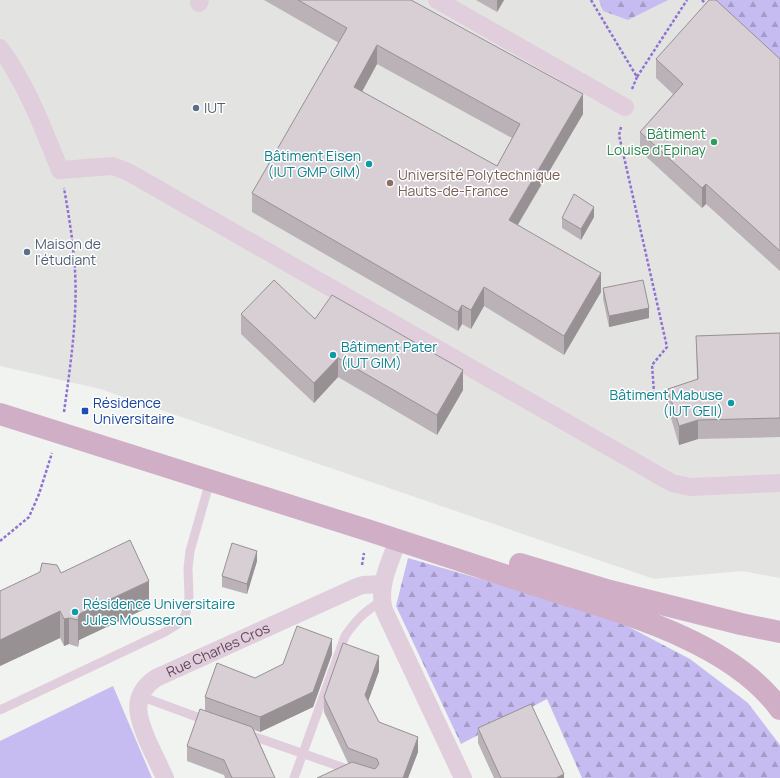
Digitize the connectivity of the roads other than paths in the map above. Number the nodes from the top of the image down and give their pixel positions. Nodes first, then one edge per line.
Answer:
1 (437, 0) edge
2 (0, 48) edge
3 (625, 107) road end
4 (0, 399) edge
5 (0, 414) edge
6 (60, 426) junction
7 (210, 481) junction
8 (780, 483) edge
9 (398, 540) junction
10 (383, 593) junction
11 (780, 632) edge
12 (140, 696) junction
13 (780, 709) edge
14 (0, 710) edge
15 (214, 723) edge
16 (236, 731) edge
17 (302, 754) junction
18 (165, 778) edge
19 (294, 778) edge
20 (373, 778) edge
21 (462, 778) edge

1 - 3 street
2 - 8 street
4 - 6 main road
5 - 6 main road
6 - 7 main road
6 - 11 main road
7 - 9 main road
7 - 14 lane
9 - 10 street
9 - 13 main road
10 - 12 street, Rue Charles Cros
10 - 17 lane
10 - 21 street
12 - 15 lane
12 - 18 street
16 - 17 lane
17 - 19 lane
17 - 20 lane

